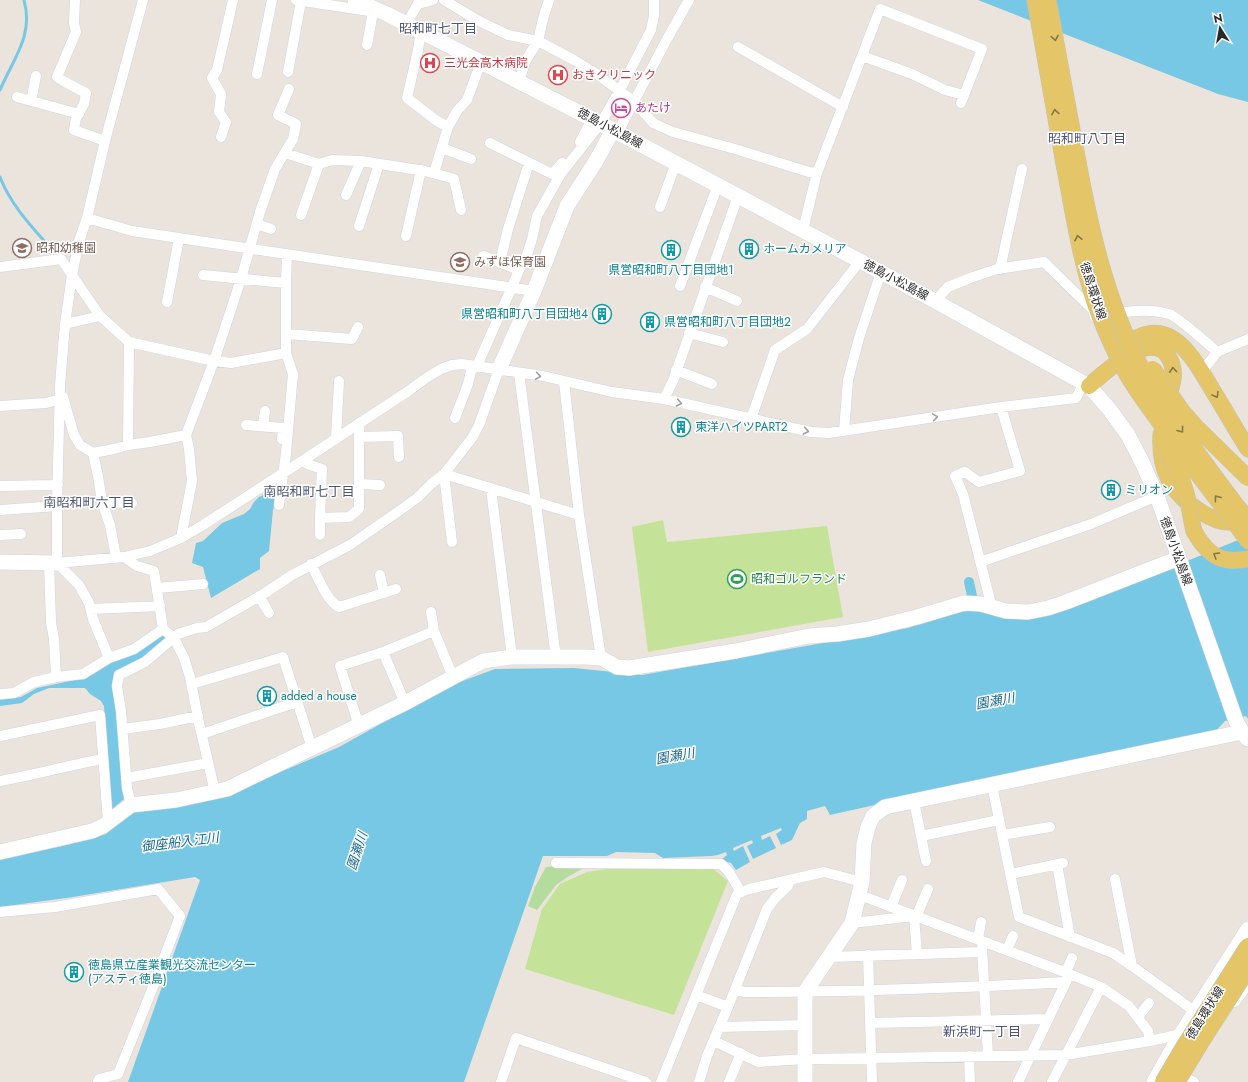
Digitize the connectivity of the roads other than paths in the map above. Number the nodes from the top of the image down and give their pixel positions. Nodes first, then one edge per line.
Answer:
1 (75, 0) edge
2 (143, 0) edge
3 (232, 0) edge
4 (272, 0) edge
5 (299, 0) edge
6 (355, 0) edge
7 (433, 0) edge
8 (444, 0) edge
9 (549, 0) edge
10 (654, 0) edge
11 (689, 0) edge
12 (1035, 0) edge
13 (1048, 0) edge
14 (419, 2) edge
15 (380, 13) junction
16 (406, 24) junction
17 (651, 30) junction
18 (421, 31) junction
19 (667, 39) junction
20 (538, 41) junction
21 (367, 45) dead end
22 (738, 47) dead end
23 (862, 56) junction
24 (482, 62) junction
25 (288, 72) dead end
26 (257, 74) dead end
27 (36, 76) dead end
28 (519, 81) junction
29 (289, 89) dead end
30 (620, 90) junction
31 (17, 98) dead end
32 (31, 101) junction
33 (635, 102) junction
34 (843, 108) junction
35 (79, 114) junction
36 (606, 126) junction
37 (448, 128) junction
38 (221, 137) dead end
39 (105, 141) junction
40 (490, 143) dead end
41 (442, 148) junction
42 (285, 153) junction
43 (471, 159) dead end
44 (361, 161) junction
45 (529, 163) junction
46 (676, 163) junction
47 (319, 164) junction
48 (379, 164) junction
49 (1022, 169) dead end
50 (421, 170) junction
51 (434, 173) junction
52 (817, 173) junction
53 (718, 185) junction
54 (346, 195) dead end
55 (738, 196) junction
56 (660, 207) dead end
57 (461, 210) dead end
58 (301, 215) dead end
59 (87, 218) junction
60 (257, 224) junction
61 (359, 226) dead end
62 (271, 229) dead end
63 (803, 230) junction
64 (406, 236) dead end
65 (179, 238) junction
66 (250, 248) junction
67 (287, 254) junction
68 (483, 256) dead end
69 (860, 261) junction
70 (500, 262) junction
71 (1100, 265) junction
72 (0, 266) edge
73 (1000, 269) junction
74 (519, 270) junction
75 (881, 272) junction
76 (72, 275) junction
77 (203, 275) dead end
78 (241, 279) junction
79 (286, 283) junction
80 (680, 286) dead end
81 (512, 287) junction
82 (705, 287) junction
83 (534, 291) junction
84 (737, 301) dead end
85 (935, 301) junction
86 (167, 302) dead end
87 (100, 316) junction
88 (65, 324) junction
89 (358, 327) dead end
90 (689, 333) junction
91 (287, 334) junction
92 (1248, 339) edge
93 (129, 342) junction
94 (724, 342) dead end
95 (1217, 352) junction
96 (286, 353) junction
97 (214, 361) junction
98 (477, 366) junction
99 (499, 369) junction
100 (676, 370) junction
101 (1125, 371) junction
102 (1202, 372) junction
103 (519, 373) junction
104 (339, 381) dead end
105 (564, 382) junction
106 (712, 384) dead end
107 (1086, 384) junction
108 (61, 395) junction
109 (664, 399) junction
110 (0, 406) edge
111 (1001, 407) junction
112 (265, 410) dead end
113 (455, 418) dead end
114 (751, 419) junction
115 (359, 423) junction
116 (246, 425) dead end
117 (263, 426) junction
118 (844, 431) junction
119 (186, 435) junction
120 (359, 437) junction
121 (336, 438) junction
122 (128, 444) junction
123 (1248, 449) edge
124 (93, 453) junction
125 (399, 457) dead end
126 (302, 461) junction
127 (282, 474) junction
128 (444, 474) junction
129 (1248, 478) edge
130 (359, 484) junction
131 (58, 485) junction
132 (380, 485) dead end
133 (0, 486) edge
134 (491, 489) junction
135 (1157, 496) junction
136 (536, 501) junction
137 (102, 502) junction
138 (132, 503) dead end
139 (279, 505) dead end
140 (57, 506) junction
141 (0, 510) edge
142 (1248, 514) edge
143 (579, 515) junction
144 (320, 518) junction
145 (1248, 520) edge
146 (21, 534) dead end
147 (0, 535) edge
148 (320, 535) dead end
149 (181, 538) junction
150 (1248, 541) edge
151 (452, 542) dead end
152 (120, 557) junction
153 (1248, 559) edge
154 (1180, 560) junction
155 (0, 562) edge
156 (980, 562) junction
157 (53, 563) junction
158 (311, 564) junction
159 (380, 575) dead end
160 (203, 584) dead end
161 (157, 588) junction
162 (396, 589) dead end
163 (384, 593) junction
164 (259, 596) junction
165 (160, 606) junction
166 (987, 606) junction
167 (90, 610) junction
168 (431, 612) dead end
169 (269, 613) dead end
170 (163, 630) junction
171 (434, 631) junction
172 (174, 638) junction
173 (383, 652) junction
174 (512, 657) junction
175 (109, 658) junction
176 (556, 658) junction
177 (601, 658) junction
178 (56, 677) junction
179 (452, 677) junction
180 (192, 684) junction
181 (0, 694) edge
182 (297, 702) junction
183 (405, 703) junction
184 (198, 716) junction
185 (359, 726) junction
186 (123, 729) junction
187 (1242, 730) edge
188 (202, 734) junction
189 (0, 736) edge
190 (312, 748) junction
191 (103, 759) junction
192 (208, 763) junction
193 (126, 778) junction
194 (0, 781) edge
195 (992, 785) junction
196 (215, 792) junction
197 (914, 801) junction
198 (130, 806) junction
199 (999, 820) junction
200 (110, 821) junction
201 (1050, 827) dead end
202 (1002, 835) junction
203 (921, 836) junction
204 (0, 852) edge
205 (926, 861) dead end
206 (556, 863) dead end
207 (1011, 874) junction
208 (1115, 879) dead end
209 (790, 880) junction
210 (902, 880) dead end
211 (861, 889) junction
212 (928, 889) dead end
213 (742, 892) junction
214 (891, 908) junction
215 (0, 912) edge
216 (915, 917) junction
217 (981, 922) dead end
218 (852, 923) junction
219 (1248, 929) edge
220 (1013, 936) dead end
221 (1070, 937) junction
222 (980, 940) junction
223 (1248, 946) edge
224 (1007, 950) junction
225 (982, 952) junction
226 (917, 954) junction
227 (868, 955) junction
228 (829, 957) junction
229 (1072, 958) dead end
230 (1132, 966) junction
231 (1248, 968) edge
232 (1066, 976) junction
233 (1248, 984) edge
234 (983, 986) junction
235 (1101, 987) junction
236 (735, 989) junction
237 (869, 990) junction
238 (805, 992) junction
239 (696, 995) junction
240 (1149, 1003) dead end
241 (728, 1007) junction
242 (1195, 1012) junction
243 (1138, 1017) junction
244 (1048, 1019) junction
245 (985, 1020) junction
246 (870, 1023) junction
247 (805, 1024) junction
248 (719, 1027) junction
249 (1218, 1027) junction
250 (1181, 1034) junction
251 (714, 1041) junction
252 (1150, 1041) junction
253 (741, 1053) junction
254 (1031, 1055) junction
255 (1065, 1055) junction
256 (969, 1056) junction
257 (988, 1056) junction
258 (805, 1058) junction
259 (871, 1058) junction
260 (1163, 1066) junction
261 (1186, 1081) edge
262 (98, 1082) edge
263 (501, 1082) edge
264 (646, 1082) edge
265 (661, 1082) edge
266 (699, 1082) edge
267 (729, 1082) edge
268 (805, 1082) edge
269 (872, 1082) edge
270 (970, 1082) edge
271 (1018, 1082) edge
272 (1052, 1082) edge
273 (1154, 1082) edge
274 (1163, 1082) edge

1 - 35 street
2 - 39 street
3 - 38 street
4 - 26 street
5 - 15 street
5 - 25 street
6 - 15 street, 徳島小松島線
7 - 14 street
8 - 20 street
9 - 20 street
10 - 17 street
11 - 19 street
101 -> 12 main road, 徳島環状線, bridge
13 -> 71 main road, 徳島環状線, bridge
14 - 16 street
15 - 16 street, 徳島小松島線
15 - 21 street
16 - 18 street, 徳島小松島線
17 - 19 street
17 - 30 street
18 - 24 street, 徳島小松島線
18 - 37 street
19 - 33 street
20 - 28 street
20 - 30 street
22 - 34 street
23 - 23 street
23 - 34 street
24 - 28 street, 徳島小松島線
24 - 37 street
27 - 32 street
28 - 36 street, 徳島小松島線
29 - 42 street
30 - 33 street
30 - 36 street
31 - 32 street
32 - 35 street
33 - 36 street
33 - 52 street
34 - 52 street
35 - 39 street
36 - 45 street
36 - 46 street, 徳島小松島線
36 - 74 street
36 - 83 street
37 - 41 street
39 - 59 street
40 - 45 street
41 - 43 street
41 - 51 street
42 - 47 street
42 - 60 street
44 - 47 street
44 - 48 street
44 - 54 street
45 - 70 street
46 - 53 street, 徳島小松島線
46 - 56 street
47 - 58 street
48 - 50 street
48 - 61 street
49 - 73 street
50 - 51 street
50 - 64 street
51 - 57 street
52 - 63 street
53 - 55 street, 徳島小松島線
53 - 80 street
55 - 63 street, 徳島小松島線
55 - 82 street
59 - 65 street
59 - 76 street
60 - 62 street
60 - 66 street
63 - 69 street, 徳島小松島線
65 - 66 street
65 - 86 street
66 - 67 street
66 - 78 street
67 - 79 street
67 - 81 street
68 - 70 street
69 - 75 street, 徳島小松島線
69 - 114 street
70 - 74 street
71 - 129 main road, bridge
71 -> 145 main road, 徳島環状線, bridge
72 - 76 street
73 - 85 street
73 - 95 street
74 - 81 street
75 - 85 street, 徳島小松島線
75 - 118 street
76 - 87 street
76 - 88 street
77 - 78 street
78 - 79 street
78 - 97 street
79 - 91 street
81 - 83 street
81 - 98 street
82 - 84 street
82 - 90 street
83 - 99 street
85 - 107 street, 徳島小松島線
87 - 88 street
87 - 93 street
88 - 108 street
89 - 91 street
90 - 94 street
90 - 100 street
91 - 96 street
92 - 95 street
93 - 97 street
93 - 122 street
95 - 102 street
96 - 97 street
96 - 127 street
97 - 119 street
98 - 99 street
98 - 113 street
98 - 115 street
99 - 103 street
99 - 128 street
100 - 106 street
100 - 109 street
150 -> 101 main road, 徳島環状線, bridge
153 -> 101 main road, bridge
102 - 107 main road
102 -> 123 main road
103 -> 105 street
103 - 136 street
104 - 121 street
105 - 109 street
105 - 143 street
107 - 111 street
107 - 135 street, 徳島小松島線
142 -> 107 main road, bridge
108 - 110 street
108 - 124 street
108 - 131 street
109 -> 114 street
118 -> 111 street
111 - 156 street
112 - 117 street
114 -> 118 street
115 - 120 street
115 - 121 street
116 - 117 street
117 - 127 street
119 - 122 street
119 - 149 street
120 - 125 street
120 - 130 street
121 - 126 street
122 - 124 street
124 - 137 street
126 - 127 street
126 - 144 street
127 - 139 street
127 - 149 street
128 - 134 street
128 - 151 street
128 - 158 street
130 - 132 street
130 - 144 street
131 - 133 street
131 - 140 street
134 - 136 street
134 - 174 street
135 - 154 street, 徳島小松島線
135 - 156 street
136 - 143 street
136 - 176 street
137 - 138 street
137 - 152 street
140 - 141 street
140 - 157 street
143 - 177 street
144 - 148 street
146 - 147 street
149 - 152 street
152 - 157 street
152 - 161 street
154 - 166 street
154 - 187 street, 徳島小松島線
155 - 157 street
156 - 166 street
157 - 167 street
157 - 178 street
158 - 163 street
158 - 164 street
159 - 163 street
160 - 161 street
161 - 165 street
162 - 163 street
164 - 169 street
164 - 172 street
165 - 167 street
165 - 170 street
166 - 177 street
167 - 175 street
168 - 171 street
170 - 172 street
170 - 175 street
171 - 173 street
171 - 179 street
172 - 180 street
172 - 186 street
173 - 183 street
173 - 185 street
174 - 176 street
174 - 179 street
175 - 178 street
176 - 177 street
178 - 181 street
179 - 183 street
180 - 182 street
180 - 184 street
182 - 188 street
182 - 190 street
183 - 185 street
184 - 186 street
184 - 188 street
185 - 190 street
186 - 193 street
187 - 195 street
188 - 192 street
189 - 191 street
190 - 196 street
191 - 194 street
191 - 200 street
192 - 193 street
192 - 196 street
193 - 198 street
195 - 197 street
195 - 199 street
196 - 198 street
197 - 203 street
197 - 211 street
198 - 200 street
199 - 202 street
199 - 203 street
200 - 204 street
201 - 202 street
202 - 207 street
203 - 205 street
206 - 213 street
207 - 221 street
207 - 221 street
208 - 230 street
209 - 211 street
209 - 213 street
209 - 236 street
210 - 214 street
211 - 214 street
211 - 218 street
212 - 216 street
213 - 239 street
214 - 216 street
215 - 262 street
216 - 218 street
216 - 222 street
216 - 226 street
217 - 222 street
218 - 228 street
219 - 242 street
220 - 224 street
221 - 230 street
222 - 224 street
222 - 225 street
223 - 274 main road, 徳島環状線, bridge
224 - 232 street
225 - 226 street
225 - 234 street
226 - 227 street
227 - 228 street
227 - 237 street
228 - 238 street
229 - 232 street
230 - 242 street
231 - 261 main road, 徳島環状線, bridge
232 - 234 street
232 - 235 street
232 - 244 street
233 - 249 street
234 - 237 street
234 - 245 street
235 - 243 street
235 - 255 street
236 - 238 street
236 - 241 street
237 - 238 street
237 - 246 street
238 - 247 street
239 - 241 street
239 - 265 street
240 - 243 street
241 - 248 street
242 - 249 street
242 - 250 street
243 - 252 street
244 - 245 street
244 - 254 street
245 - 246 street
245 - 257 street
246 - 259 street
247 - 248 street
247 - 258 street
248 - 251 street
249 - 261 street
250 - 252 street
250 - 260 street
251 - 253 street
251 - 266 street
252 - 255 street
253 - 258 street
253 - 267 street
254 - 255 street
254 - 257 street
254 - 271 street
255 - 272 street
256 - 257 street
256 - 259 street
256 - 270 street
258 - 259 street
258 - 268 street
259 - 269 street
260 - 261 street
260 - 273 street
263 - 264 street

